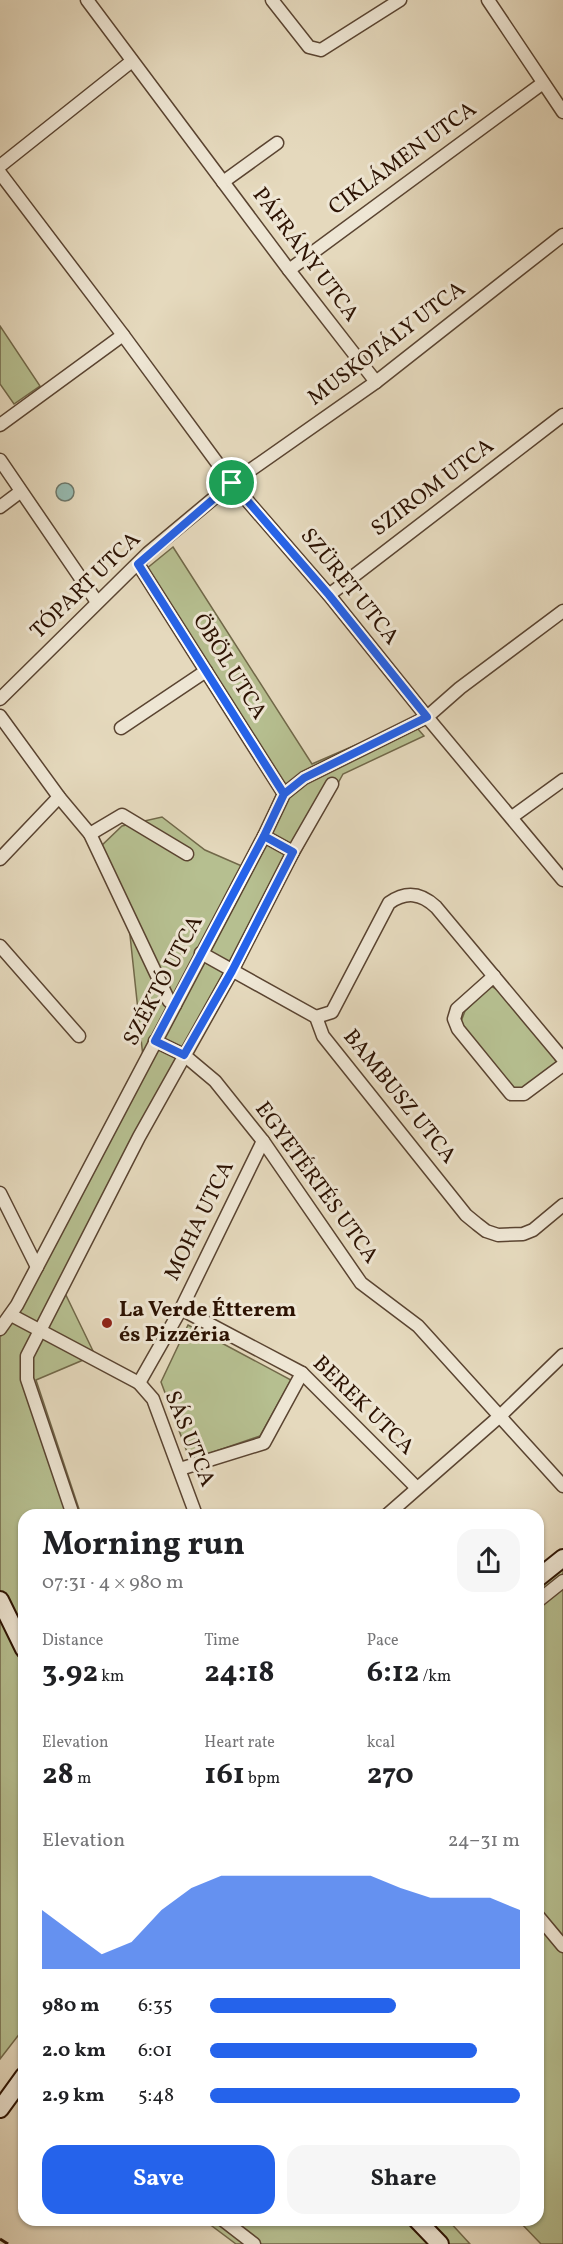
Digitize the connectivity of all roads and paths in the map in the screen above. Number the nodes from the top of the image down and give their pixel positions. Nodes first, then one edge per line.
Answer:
1 (87, 0) edge
2 (272, 0) edge
3 (400, 0) edge
4 (488, 0) edge
5 (132, 61) junction
6 (543, 83) junction
7 (563, 112) edge
8 (277, 143) dead end
9 (0, 166) edge
10 (0, 173) edge
11 (223, 182) junction
12 (563, 235) edge
13 (289, 270) junction
14 (123, 335) junction
15 (376, 382) junction
16 (563, 416) edge
17 (0, 425) edge
18 (0, 460) edge
19 (232, 483) junction
20 (20, 492) junction
21 (0, 507) edge
22 (138, 564) junction
23 (329, 595) junction
24 (97, 602) junction
25 (563, 610) edge
26 (206, 671) junction
27 (0, 699) edge
28 (0, 716) edge
29 (427, 717) junction
30 (121, 728) dead end
31 (563, 780) edge
32 (332, 784) dead end
33 (284, 794) junction
34 (59, 797) junction
35 (512, 817) junction
36 (90, 834) junction
37 (264, 836) junction
38 (293, 852) junction
39 (187, 854) dead end
40 (0, 859) edge
41 (563, 880) edge
42 (0, 946) edge
43 (201, 953) junction
44 (232, 971) junction
45 (494, 976) junction
46 (175, 1005) junction
47 (316, 1017) junction
48 (79, 1036) dead end
49 (155, 1041) junction
50 (184, 1055) junction
51 (563, 1059) edge
52 (563, 1065) edge
53 (263, 1141) junction
54 (0, 1193) edge
55 (563, 1205) edge
56 (37, 1268) junction
57 (181, 1309) junction
58 (11, 1315) junction
59 (0, 1329) edge
60 (40, 1330) junction
61 (563, 1355) edge
62 (302, 1373) junction
63 (139, 1383) junction
64 (500, 1416) junction
65 (180, 1469) junction
66 (563, 1486) edge
67 (417, 1488) junction
68 (71, 1509) edge
69 (194, 1509) edge
70 (394, 1509) edge
71 (563, 1558) edge
72 (544, 1573) edge
73 (563, 1581) edge
74 (544, 1596) edge
75 (0, 1600) edge
76 (18, 1637) edge
77 (544, 1923) edge
78 (563, 1946) edge
79 (18, 2084) edge
80 (0, 2109) edge
81 (231, 2226) edge
82 (423, 2226) edge
83 (254, 2244) edge
84 (440, 2244) edge

1 - 5 street, PÁFRÁNY UTCA
2 - 3 street
4 - 6 street
5 - 9 street
5 - 11 street, PÁFRÁNY UTCA
6 - 7 street
6 - 13 street, CIKLÁMEN UTCA
8 - 11 street, PÁFRÁNY UTCA
10 - 14 street, SZÜRET UTCA
11 - 13 street, PÁFRÁNY UTCA
12 - 15 street, MUSKOTÁLY UTCA
13 - 15 street, PÁFRÁNY UTCA
14 - 17 street
14 - 19 street, SZÜRET UTCA
15 - 19 street, MUSKOTÁLY UTCA
16 - 23 street, SZIROM UTCA
18 - 20 street
19 - 22 street, TÓPART UTCA
19 - 23 street, SZÜRET UTCA
20 - 21 street
20 - 24 street
22 - 24 street, TÓPART UTCA
22 - 26 street, ÖBÖL UTCA
23 - 29 street, SZÜRET UTCA
24 - 27 street, TÓPART UTCA
25 - 29 street, SZÉKTÓ UTCA
26 - 30 street
26 - 33 street, ÖBÖL UTCA
28 - 34 street
29 - 33 street, SZÉKTÓ UTCA
29 - 35 street, SZÜRET UTCA
31 - 35 street
32 - 38 street
33 - 37 street, SZÉKTÓ UTCA
34 - 36 street
34 - 40 street
35 - 41 street, SZÜRET UTCA
36 - 39 street
36 - 46 street
37 - 38 street
37 - 43 street, SZÉKTÓ UTCA
38 - 44 street
42 - 48 street
43 - 44 street, BAMBUSZ UTCA
43 - 46 street, SZÉKTÓ UTCA
44 - 47 street, BAMBUSZ UTCA
44 - 50 street
45 - 47 street
45 - 51 street
45 - 52 street
46 - 49 street, SZÉKTÓ UTCA
47 - 55 street, BAMBUSZ UTCA
49 - 50 street, EGYETÉRTÉS UTCA
49 - 56 street, SZÉKTÓ UTCA
50 - 53 street, EGYETÉRTÉS UTCA
50 - 60 street
53 - 57 street, MOHA UTCA
53 - 64 street, EGYETÉRTÉS UTCA
54 - 56 street
56 - 58 street, SZÉKTÓ UTCA
57 - 62 street, BEREK UTCA
57 - 63 street, MOHA UTCA
58 - 59 street, SZÉKTÓ UTCA
58 - 60 street, SÁS UTCA
60 - 63 street, SÁS UTCA
60 - 68 street
61 - 64 street
62 - 65 street
62 - 67 street, BEREK UTCA
63 - 65 street, SÁS UTCA
64 - 66 street, EGYETÉRTÉS UTCA
64 - 67 street
65 - 69 street, SÁS UTCA
67 - 70 street
71 - 72 main road
73 - 74 street
75 - 76 main road
77 - 78 street
79 - 80 main road
81 - 83 street
82 - 84 main road

